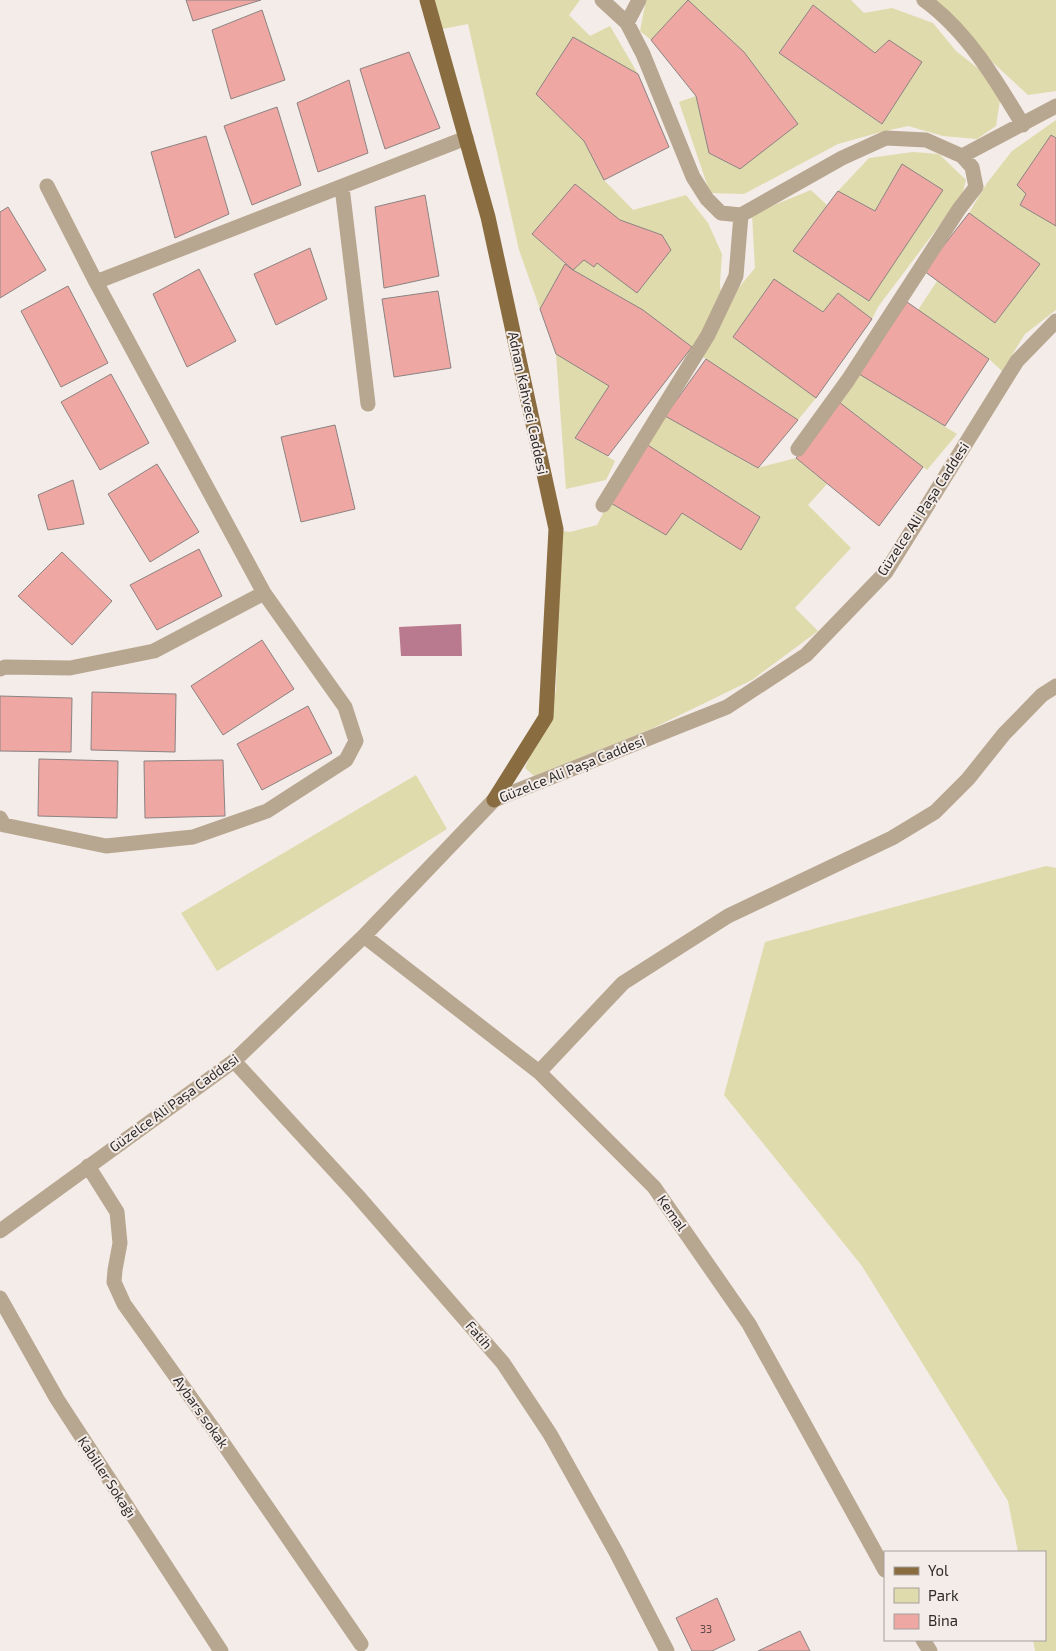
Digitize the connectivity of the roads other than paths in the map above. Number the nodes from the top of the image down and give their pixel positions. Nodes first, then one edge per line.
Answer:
1 (427, 0) edge
2 (602, 0) edge
3 (639, 0) edge
4 (924, 0) edge
5 (627, 23) junction
6 (1056, 106) edge
7 (1023, 125) junction
8 (466, 138) junction
9 (962, 156) junction
10 (47, 186) dead end
11 (342, 187) junction
12 (741, 216) junction
13 (96, 282) junction
14 (1056, 321) edge
15 (368, 404) dead end
16 (798, 448) dead end
17 (603, 505) dead end
18 (264, 593) junction
19 (0, 669) edge
20 (1056, 686) edge
21 (494, 800) junction
22 (0, 818) edge
23 (364, 936) junction
24 (234, 1061) junction
25 (539, 1072) junction
26 (88, 1166) junction
27 (0, 1231) edge
28 (0, 1298) edge
29 (884, 1568) edge
30 (360, 1644) dead end
31 (221, 1651) edge
32 (667, 1651) edge

1 - 8 main road, Adnan Kahveci Caddesi
2 - 5 street
3 - 5 street
4 - 7 street
5 - 12 street
6 - 7 street
7 - 9 street
8 - 11 street
8 - 21 main road, Adnan Kahveci Caddesi
9 - 12 street
9 - 16 street
10 - 13 street
11 - 13 street
11 - 15 street
12 - 17 street
13 - 18 street
14 - 21 street, Güzelce Ali Paşa Caddesi
18 - 19 street
18 - 22 street
20 - 25 street
21 - 23 street, Güzelce Ali Paşa Caddesi
23 - 24 street, Güzelce Ali Paşa Caddesi
23 - 25 street, Kemal
24 - 26 street, Güzelce Ali Paşa Caddesi
24 - 32 street, Fatih
25 - 29 street, Kemal
26 - 27 street, Güzelce Ali Paşa Caddesi
26 - 30 street, Aybars sokak
28 - 31 street, Kabiller Sokağı

